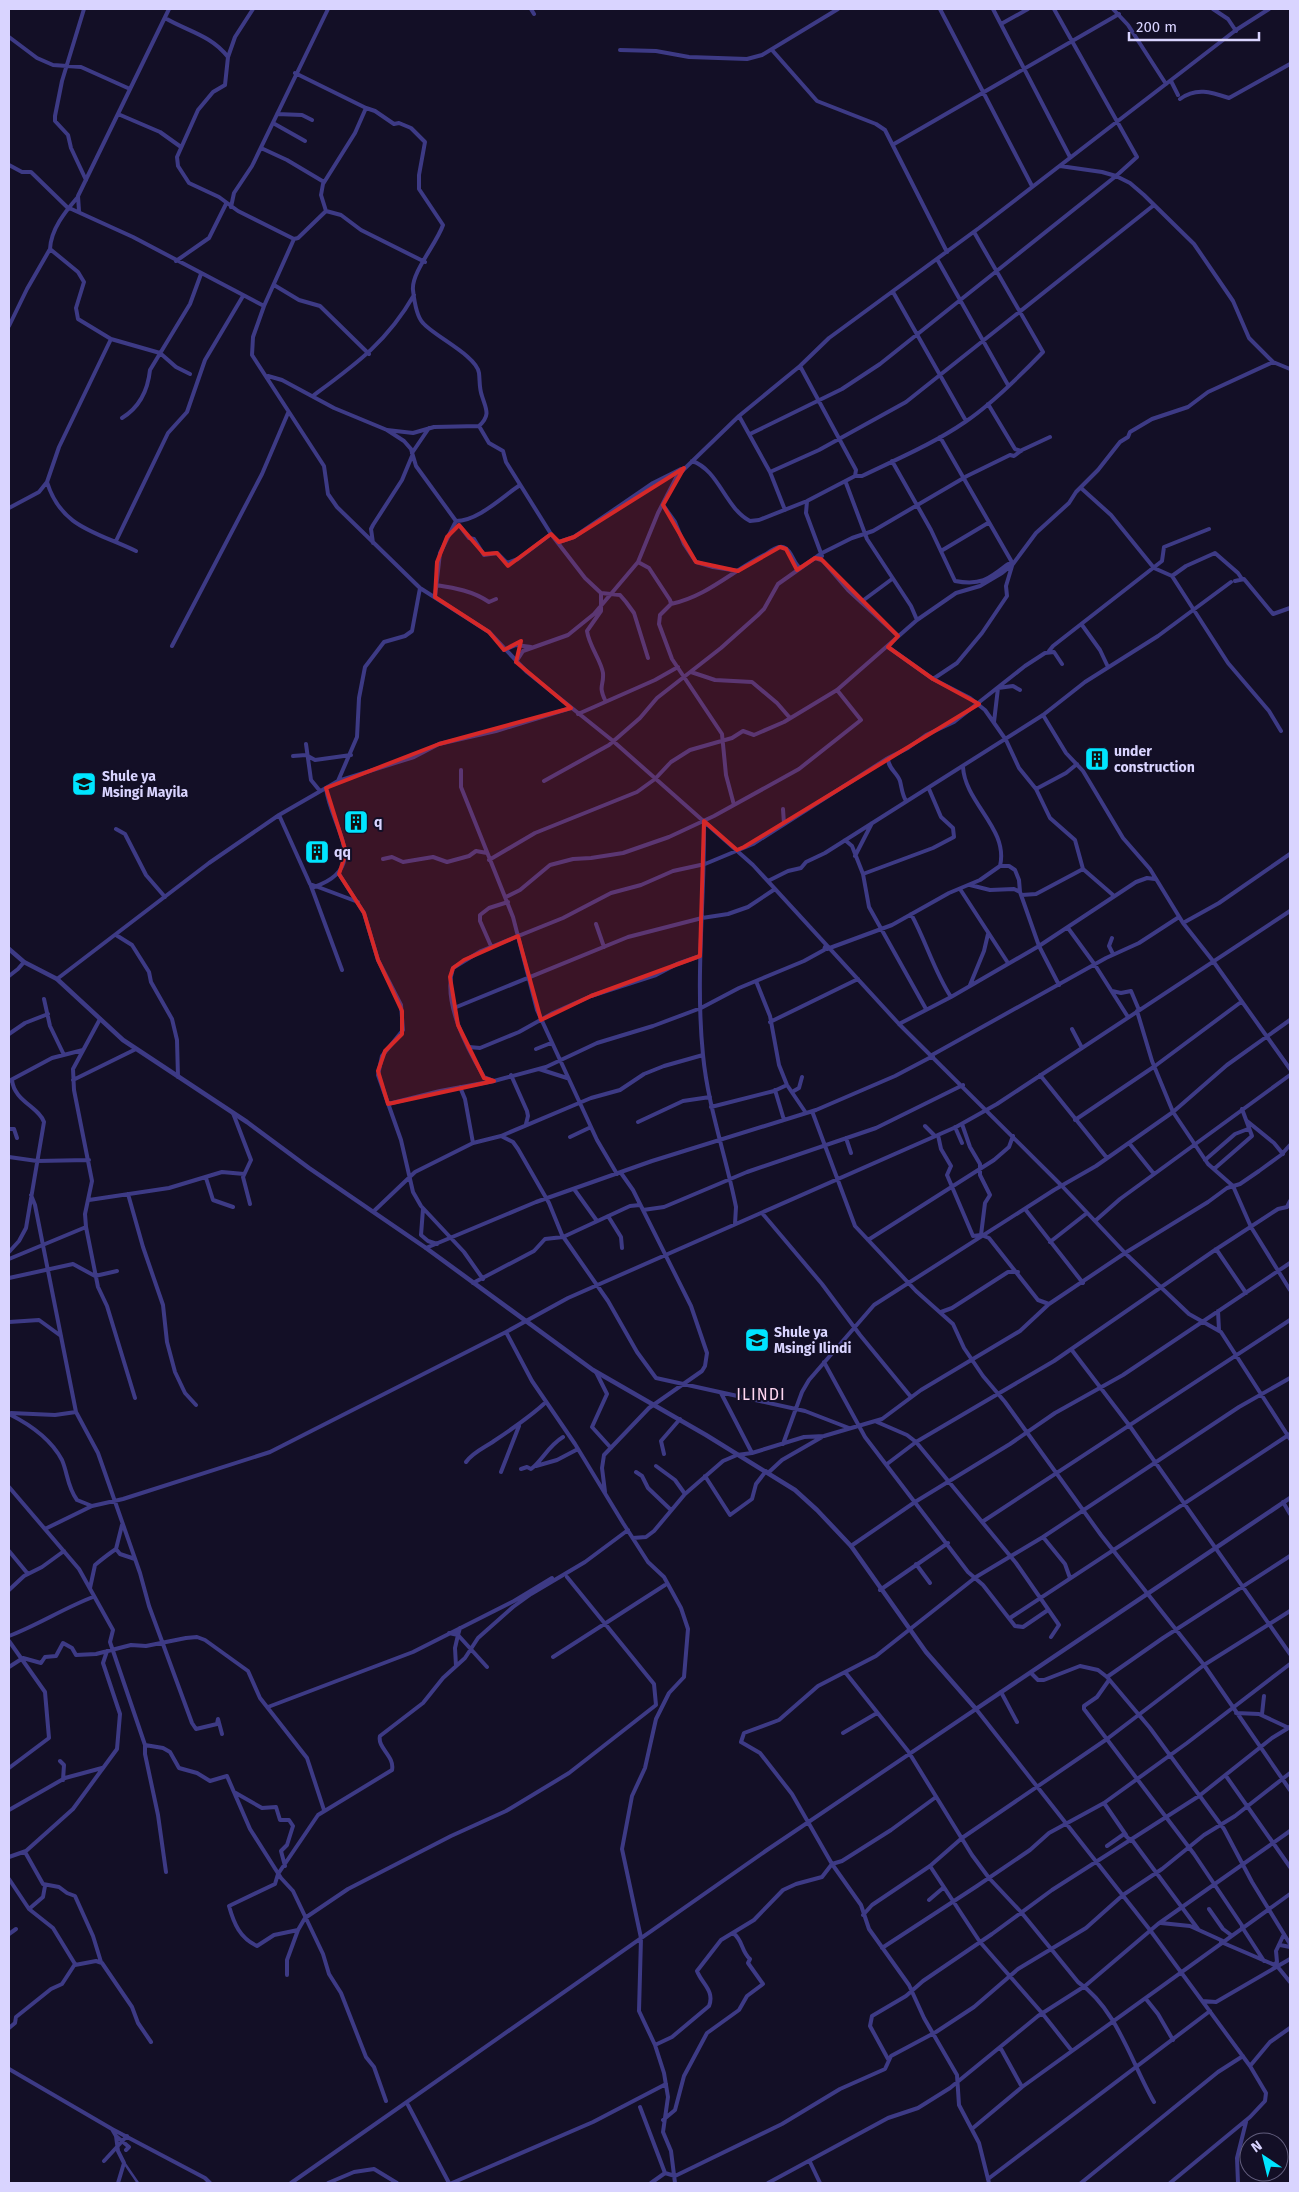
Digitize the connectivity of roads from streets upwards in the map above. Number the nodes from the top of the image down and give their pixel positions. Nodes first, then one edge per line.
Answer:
1 (84, 9) edge
2 (169, 9) edge
3 (253, 9) edge
4 (323, 9) edge
5 (328, 9) edge
6 (531, 9) edge
7 (838, 9) edge
8 (940, 9) edge
9 (993, 9) edge
10 (1028, 9) edge
11 (1054, 9) edge
12 (1113, 9) edge
13 (1213, 9) edge
14 (1269, 9) edge
15 (534, 14) dead end
16 (1119, 14) junction
17 (326, 15) junction
18 (165, 18) junction
19 (1001, 24) junction
20 (1236, 31) junction
21 (9, 37) edge
22 (1072, 40) junction
23 (620, 50) dead end
24 (772, 50) junction
25 (228, 57) junction
26 (1290, 64) edge
27 (67, 65) junction
28 (1024, 70) junction
29 (296, 73) junction
30 (1171, 80) junction
31 (1166, 84) junction
32 (130, 89) junction
33 (982, 92) junction
34 (366, 108) junction
35 (118, 114) junction
36 (277, 114) junction
37 (312, 120) dead end
38 (1118, 120) junction
39 (272, 123) junction
40 (305, 141) dead end
41 (894, 144) junction
42 (181, 147) junction
43 (261, 148) junction
44 (1070, 157) junction
45 (9, 165) edge
46 (1060, 166) junction
47 (1116, 176) junction
48 (86, 180) junction
49 (324, 182) junction
50 (1032, 186) junction
51 (77, 198) junction
52 (226, 204) junction
53 (1154, 205) junction
54 (67, 207) junction
55 (231, 207) junction
56 (79, 211) junction
57 (326, 211) junction
58 (974, 232) junction
59 (294, 239) junction
60 (50, 249) junction
61 (946, 252) junction
62 (937, 260) junction
63 (176, 261) junction
64 (425, 262) junction
65 (997, 270) junction
66 (201, 274) junction
67 (274, 285) junction
68 (893, 292) junction
69 (414, 295) junction
70 (243, 296) junction
71 (960, 300) junction
72 (264, 306) junction
73 (1020, 312) junction
74 (9, 326) edge
75 (917, 335) junction
76 (111, 339) junction
77 (983, 342) junction
78 (160, 353) junction
79 (369, 354) junction
80 (1273, 362) junction
81 (800, 366) junction
82 (1290, 369) edge
83 (190, 374) dead end
84 (268, 376) junction
85 (940, 376) junction
86 (1008, 385) junction
87 (314, 395) junction
88 (818, 401) junction
89 (988, 404) junction
90 (288, 413) junction
91 (739, 416) junction
92 (122, 418) dead end
93 (966, 421) junction
94 (479, 426) junction
95 (429, 428) junction
96 (387, 430) junction
97 (750, 434) junction
98 (940, 437) junction
99 (1050, 437) dead end
100 (839, 439) junction
101 (1021, 451) junction
102 (412, 455) junction
103 (692, 461) junction
104 (892, 461) junction
105 (684, 468) junction
106 (770, 472) junction
107 (855, 476) junction
108 (964, 480) junction
109 (47, 482) junction
110 (846, 483) junction
111 (520, 485) junction
112 (1081, 488) junction
113 (807, 501) junction
114 (663, 505) junction
115 (917, 505) junction
116 (9, 508) edge
117 (785, 510) junction
118 (465, 520) junction
119 (456, 521) junction
120 (988, 523) junction
121 (459, 525) junction
122 (453, 529) junction
123 (1209, 529) dead end
124 (551, 534) junction
125 (864, 534) junction
126 (116, 541) junction
127 (559, 542) junction
128 (373, 543) junction
129 (136, 551) dead end
130 (941, 551) junction
131 (822, 554) junction
132 (815, 558) junction
133 (823, 561) junction
134 (638, 562) junction
135 (1013, 564) junction
136 (800, 568) junction
137 (1154, 568) junction
138 (738, 570) junction
139 (1172, 576) junction
140 (892, 579) junction
141 (1242, 579) junction
142 (436, 585) junction
143 (420, 588) junction
144 (601, 593) junction
145 (610, 596) junction
146 (435, 597) junction
147 (496, 599) dead end
148 (861, 602) junction
149 (672, 604) junction
150 (601, 606) junction
151 (1290, 608) edge
152 (1196, 610) junction
153 (917, 620) junction
154 (1082, 625) junction
155 (898, 636) junction
156 (172, 646) dead end
157 (888, 646) junction
158 (530, 647) junction
159 (504, 650) junction
160 (1049, 651) junction
161 (648, 658) dead end
162 (516, 662) junction
163 (1062, 664) dead end
164 (678, 667) junction
165 (1108, 667) junction
166 (692, 672) junction
167 (684, 677) junction
168 (933, 679) junction
169 (998, 688) junction
170 (837, 690) junction
171 (1020, 690) dead end
172 (605, 700) junction
173 (979, 704) junction
174 (571, 708) junction
175 (578, 714) junction
176 (1043, 716) junction
177 (790, 718) junction
178 (994, 722) junction
179 (1281, 731) dead end
180 (1006, 740) junction
181 (613, 741) junction
182 (722, 741) junction
183 (306, 744) dead end
184 (306, 755) junction
185 (351, 755) junction
186 (294, 756) dead end
187 (888, 758) junction
188 (1077, 764) junction
189 (963, 767) junction
190 (461, 770) dead end
191 (655, 779) junction
192 (338, 781) junction
193 (544, 781) dead end
194 (326, 788) junction
195 (929, 789) junction
196 (1036, 789) junction
197 (320, 791) junction
198 (906, 801) junction
199 (734, 805) junction
200 (783, 809) dead end
201 (279, 816) junction
202 (704, 820) junction
203 (872, 823) junction
204 (784, 824) junction
205 (116, 829) dead end
206 (845, 840) junction
207 (737, 850) junction
208 (487, 853) junction
209 (1290, 854) edge
210 (855, 856) junction
211 (383, 859) dead end
212 (490, 860) junction
213 (705, 864) junction
214 (1000, 866) junction
215 (1083, 869) junction
216 (339, 874) junction
217 (863, 874) junction
218 (1155, 879) junction
219 (768, 882) junction
220 (970, 885) junction
221 (312, 886) junction
222 (775, 888) junction
223 (960, 889) junction
224 (1021, 894) junction
225 (1113, 895) junction
226 (165, 897) junction
227 (507, 899) junction
228 (358, 902) junction
229 (1290, 911) edge
230 (911, 914) junction
231 (1179, 917) junction
232 (702, 918) junction
233 (1184, 923) junction
234 (596, 924) dead end
235 (1068, 928) junction
236 (881, 929) junction
237 (988, 934) junction
238 (116, 935) junction
239 (518, 936) junction
240 (1112, 938) dead end
241 (491, 946) junction
242 (1039, 946) junction
243 (604, 947) junction
244 (830, 948) junction
245 (9, 949) edge
246 (1113, 954) junction
247 (700, 956) junction
248 (1213, 961) junction
249 (24, 962) junction
250 (1008, 963) junction
251 (1095, 965) junction
252 (342, 970) dead end
253 (9, 976) edge
254 (530, 978) junction
255 (57, 979) junction
256 (858, 979) junction
257 (756, 981) junction
258 (1059, 985) junction
259 (969, 987) junction
260 (1112, 991) junction
261 (952, 997) junction
262 (44, 999) dead end
263 (1241, 1002) junction
264 (454, 1008) junction
265 (701, 1008) junction
266 (926, 1009) junction
267 (1138, 1011) junction
268 (48, 1014) junction
269 (1128, 1017) junction
270 (100, 1019) junction
271 (541, 1020) junction
272 (1290, 1020) edge
273 (770, 1022) junction
274 (899, 1024) junction
275 (1072, 1029) dead end
276 (9, 1034) edge
277 (1267, 1036) junction
278 (551, 1043) junction
279 (469, 1047) junction
280 (1082, 1048) junction
281 (136, 1049) junction
282 (536, 1049) dead end
283 (83, 1050) junction
284 (64, 1055) junction
285 (703, 1055) junction
286 (932, 1056) junction
287 (559, 1060) junction
288 (1155, 1066) junction
289 (538, 1069) junction
290 (1290, 1069) edge
291 (511, 1075) junction
292 (1040, 1075) junction
293 (1290, 1075) edge
294 (178, 1077) junction
295 (802, 1077) dead end
296 (567, 1078) junction
297 (74, 1080) junction
298 (10, 1081) edge
299 (494, 1081) junction
300 (787, 1085) junction
301 (963, 1086) junction
302 (460, 1087) junction
303 (776, 1090) junction
304 (792, 1092) junction
305 (710, 1097) junction
306 (388, 1104) junction
307 (580, 1104) junction
308 (711, 1107) junction
309 (987, 1110) junction
310 (1242, 1110) junction
311 (812, 1111) junction
312 (806, 1112) junction
313 (1173, 1112) junction
314 (233, 1113) junction
315 (784, 1120) junction
316 (1075, 1120) junction
317 (638, 1122) dead end
318 (1247, 1122) junction
319 (962, 1124) junction
320 (525, 1125) junction
321 (925, 1126) dead end
322 (955, 1127) junction
323 (518, 1128) junction
324 (591, 1128) junction
325 (9, 1129) edge
326 (1248, 1129) junction
327 (501, 1136) junction
328 (936, 1136) junction
329 (1013, 1136) junction
330 (570, 1137) dead end
331 (17, 1138) dead end
332 (846, 1138) junction
333 (718, 1140) junction
334 (513, 1142) junction
335 (473, 1143) junction
336 (962, 1143) dead end
337 (1129, 1143) junction
338 (1194, 1144) junction
339 (824, 1145) junction
340 (1290, 1145) edge
341 (851, 1153) dead end
342 (1282, 1154) junction
343 (9, 1158) edge
344 (1107, 1158) junction
345 (89, 1160) junction
346 (1205, 1160) junction
347 (37, 1161) junction
348 (1214, 1168) junction
349 (980, 1169) junction
350 (619, 1173) junction
351 (244, 1174) junction
352 (1154, 1174) junction
353 (411, 1177) junction
354 (206, 1178) junction
355 (729, 1181) junction
356 (837, 1181) junction
357 (953, 1186) junction
358 (1062, 1186) junction
359 (1233, 1186) junction
360 (574, 1189) junction
361 (128, 1194) junction
362 (31, 1195) junction
363 (546, 1199) junction
364 (89, 1200) junction
365 (1290, 1201) edge
366 (250, 1204) dead end
367 (640, 1205) junction
368 (233, 1207) dead end
369 (423, 1208) junction
370 (1025, 1209) junction
371 (643, 1210) junction
372 (374, 1211) junction
373 (762, 1213) junction
374 (1087, 1213) junction
375 (608, 1216) junction
376 (597, 1221) junction
377 (1095, 1221) junction
378 (735, 1224) junction
379 (86, 1227) junction
380 (1252, 1227) junction
381 (981, 1235) junction
382 (563, 1237) junction
383 (451, 1238) junction
384 (868, 1240) junction
385 (1050, 1242) junction
386 (42, 1244) junction
387 (439, 1244) junction
388 (426, 1248) junction
389 (622, 1248) dead end
390 (1216, 1249) junction
391 (9, 1252) edge
392 (1125, 1253) junction
393 (667, 1254) junction
394 (9, 1259) edge
395 (1290, 1263) edge
396 (48, 1270) junction
397 (116, 1271) dead end
398 (1018, 1272) junction
399 (1278, 1273) junction
400 (95, 1276) junction
401 (9, 1278) edge
402 (483, 1279) junction
403 (907, 1282) junction
404 (1083, 1282) junction
405 (473, 1283) junction
406 (598, 1284) junction
407 (1160, 1287) junction
408 (1290, 1290) edge
409 (1246, 1293) junction
410 (1050, 1304) junction
411 (1218, 1311) junction
412 (941, 1312) junction
413 (1290, 1320) edge
414 (1200, 1321) junction
415 (9, 1322) edge
416 (524, 1322) junction
417 (854, 1327) junction
418 (1219, 1330) junction
419 (506, 1332) junction
420 (62, 1337) junction
421 (1071, 1349) junction
422 (1236, 1356) junction
423 (971, 1359) junction
424 (824, 1362) junction
425 (596, 1372) junction
426 (1290, 1378) edge
427 (686, 1383) junction
428 (1100, 1386) junction
429 (721, 1393) junction
430 (1262, 1394) junction
431 (997, 1395) junction
432 (911, 1397) junction
433 (135, 1398) dead end
434 (546, 1402) junction
435 (196, 1405) dead end
436 (654, 1405) junction
437 (796, 1409) junction
438 (76, 1412) junction
439 (9, 1414) edge
440 (680, 1419) junction
441 (877, 1422) junction
442 (519, 1424) junction
443 (858, 1425) junction
444 (1128, 1425) junction
445 (850, 1428) junction
446 (1027, 1433) junction
447 (824, 1436) junction
448 (1289, 1436) edge
449 (563, 1437) dead end
450 (916, 1442) junction
451 (783, 1444) junction
452 (611, 1448) junction
453 (578, 1449) junction
454 (752, 1453) junction
455 (664, 1454) dead end
456 (737, 1455) junction
457 (466, 1462) dead end
458 (1154, 1463) junction
459 (887, 1464) junction
460 (536, 1466) junction
461 (656, 1466) dead end
462 (521, 1469) dead end
463 (501, 1472) dead end
464 (636, 1472) dead end
465 (767, 1472) junction
466 (1056, 1472) junction
467 (705, 1476) junction
468 (950, 1481) junction
469 (9, 1487) edge
470 (605, 1494) junction
471 (685, 1494) junction
472 (1290, 1498) edge
473 (77, 1500) junction
474 (116, 1500) junction
475 (914, 1502) junction
476 (1283, 1502) junction
477 (1184, 1503) junction
478 (92, 1506) junction
479 (670, 1510) junction
480 (1083, 1510) junction
481 (78, 1512) junction
482 (1290, 1514) edge
483 (982, 1522) junction
484 (122, 1525) junction
485 (45, 1529) junction
486 (628, 1530) junction
487 (633, 1538) junction
488 (1044, 1538) junction
489 (948, 1543) junction
490 (851, 1546) junction
491 (1215, 1547) junction
492 (116, 1550) junction
493 (1114, 1550) junction
494 (9, 1551) edge
495 (64, 1551) junction
496 (1290, 1556) edge
497 (1011, 1557) junction
498 (135, 1559) junction
499 (916, 1564) junction
500 (28, 1574) junction
501 (568, 1574) junction
502 (976, 1578) junction
503 (1070, 1578) junction
504 (930, 1583) dead end
505 (665, 1585) dead end
506 (1241, 1586) junction
507 (90, 1588) junction
508 (9, 1590) edge
509 (880, 1590) junction
510 (1148, 1593) junction
511 (93, 1596) junction
512 (1041, 1597) junction
513 (1048, 1610) junction
514 (1290, 1611) edge
515 (1010, 1618) junction
516 (606, 1623) junction
517 (1270, 1624) junction
518 (460, 1628) junction
519 (910, 1628) junction
520 (1176, 1630) junction
521 (450, 1633) junction
522 (458, 1635) junction
523 (9, 1636) edge
524 (1051, 1637) dead end
525 (9, 1641) edge
526 (163, 1643) junction
527 (472, 1649) junction
528 (113, 1650) junction
529 (107, 1652) junction
530 (1290, 1654) edge
531 (553, 1657) dead end
532 (23, 1658) junction
533 (1290, 1664) edge
534 (1204, 1665) junction
535 (9, 1666) edge
536 (456, 1667) junction
537 (487, 1667) dead end
538 (846, 1672) junction
539 (1031, 1672) junction
540 (1108, 1678) junction
541 (1001, 1692) junction
542 (1264, 1696) dead end
543 (268, 1707) junction
544 (1232, 1708) junction
545 (976, 1709) junction
546 (877, 1713) junction
547 (1236, 1713) junction
548 (1262, 1714) junction
549 (1140, 1716) junction
550 (1017, 1722) dead end
551 (1289, 1728) edge
552 (843, 1733) dead end
553 (222, 1734) dead end
554 (1107, 1739) junction
555 (145, 1745) junction
556 (1261, 1747) junction
557 (910, 1754) junction
558 (1170, 1756) junction
559 (60, 1762) dead end
560 (9, 1768) edge
561 (102, 1768) junction
562 (1290, 1773) edge
563 (1226, 1776) junction
564 (1282, 1778) junction
565 (1138, 1779) junction
566 (63, 1780) junction
567 (1036, 1787) junction
568 (1290, 1790) edge
569 (234, 1792) dead end
570 (1199, 1796) junction
571 (936, 1798) junction
572 (1104, 1803) junction
573 (1249, 1806) junction
574 (9, 1810) edge
575 (324, 1810) junction
576 (1166, 1818) junction
577 (808, 1822) junction
578 (1066, 1825) junction
579 (1221, 1826) junction
580 (1290, 1831) edge
581 (1126, 1834) junction
582 (962, 1838) junction
583 (1132, 1840) junction
584 (1274, 1843) junction
585 (1107, 1846) dead end
586 (1189, 1848) junction
587 (26, 1852) junction
588 (9, 1857) edge
589 (1097, 1860) junction
590 (1243, 1863) junction
591 (832, 1864) junction
592 (284, 1866) junction
593 (930, 1866) junction
594 (1290, 1867) edge
595 (166, 1872) dead end
596 (1156, 1873) junction
597 (278, 1874) junction
598 (989, 1878) junction
599 (9, 1879) edge
600 (1214, 1884) junction
601 (45, 1886) junction
602 (943, 1888) junction
603 (1290, 1894) edge
604 (1123, 1895) junction
605 (929, 1900) dead end
606 (953, 1902) junction
607 (1182, 1907) junction
608 (1209, 1908) dead end
609 (1268, 1909) junction
610 (29, 1910) junction
611 (1021, 1912) junction
612 (863, 1915) junction
613 (305, 1918) junction
614 (1158, 1924) junction
615 (1242, 1927) junction
616 (16, 1929) dead end
617 (1198, 1929) junction
618 (298, 1930) junction
619 (1150, 1930) junction
620 (733, 1933) junction
621 (9, 1934) edge
622 (1284, 1934) junction
623 (1231, 1935) junction
624 (641, 1938) junction
625 (980, 1942) junction
626 (1222, 1942) junction
627 (1280, 1945) junction
628 (1290, 1946) edge
629 (882, 1948) junction
630 (1051, 1949) junction
631 (1290, 1959) edge
632 (1264, 1961) junction
633 (101, 1962) junction
634 (75, 1965) junction
635 (1275, 1966) junction
636 (1181, 1972) junction
637 (287, 1975) dead end
638 (1009, 1977) junction
639 (1290, 1982) edge
640 (1085, 1986) junction
641 (912, 1991) junction
642 (1146, 1999) junction
643 (1202, 2001) junction
644 (1210, 2011) junction
645 (1042, 2012) junction
646 (1113, 2022) junction
647 (9, 2028) edge
648 (1290, 2028) edge
649 (932, 2033) junction
650 (1173, 2040) junction
651 (151, 2042) dead end
652 (655, 2045) junction
653 (1000, 2047) junction
654 (1072, 2051) junction
655 (1243, 2056) junction
656 (888, 2059) junction
657 (1250, 2066) junction
658 (1136, 2068) junction
659 (9, 2069) edge
660 (959, 2081) junction
661 (666, 2084) junction
662 (1022, 2087) junction
663 (386, 2101) dead end
664 (1154, 2102) dead end
665 (408, 2105) dead end
666 (640, 2107) dead end
667 (663, 2120) junction
668 (1247, 2120) junction
669 (973, 2128) junction
670 (112, 2129) junction
671 (116, 2136) junction
672 (127, 2136) junction
673 (134, 2140) junction
674 (123, 2142) junction
675 (118, 2147) junction
676 (104, 2161) dead end
677 (810, 2162) junction
678 (124, 2163) junction
679 (665, 2173) junction
680 (675, 2176) junction
681 (988, 2181) edge
682 (120, 2182) edge
683 (138, 2183) edge
684 (210, 2183) edge
685 (291, 2183) edge
686 (328, 2183) edge
687 (396, 2183) edge
688 (450, 2183) edge
689 (651, 2183) edge
690 (675, 2183) edge
691 (768, 2183) edge
692 (820, 2183) edge
693 (1081, 2183) edge
694 (1170, 2183) edge
695 (1238, 2183) edge

1 - 27 street
2 - 18 street
3 - 25 street
4 - 17 street
5 - 17 street
6 - 15 street
7 - 24 street
8 - 33 street
9 - 19 street
10 - 19 street
11 - 22 street
12 - 16 street
13 - 20 street
14 - 20 street
16 - 22 street
16 - 31 street
17 - 29 street
18 - 25 street
18 - 32 street
19 - 28 street
20 - 30 street
21 - 27 street
22 - 28 street
22 - 38 street
23 - 24 street
24 - 41 street
25 - 42 street
26 - 30 street
27 - 32 street
27 - 48 street
28 - 33 street
28 - 44 street
29 - 34 street
29 - 36 street
30 - 31 street
31 - 38 street
32 - 35 street
33 - 41 street
33 - 50 street
34 - 49 street
34 - 64 street
35 - 42 street
35 - 48 street
36 - 37 street
36 - 39 street
38 - 44 street
38 - 47 street
39 - 40 street
39 - 43 street
41 - 61 street
42 - 52 street
43 - 49 street
43 - 55 street
44 - 46 street
45 - 54 street
46 - 47 street
46 - 50 street
47 - 53 street
47 - 65 street
48 - 51 street
49 - 57 street
50 - 58 street
51 - 54 street
51 - 56 street
52 - 55 street
52 - 63 street
53 - 73 street
53 - 80 street
54 - 56 street
54 - 60 street
55 - 59 street
56 - 63 street
57 - 59 street
57 - 64 street
58 - 61 street
58 - 65 street
59 - 67 street
60 - 74 street
60 - 76 street
61 - 62 street
62 - 68 street
62 - 71 street
63 - 66 street
64 - 69 street
65 - 71 street
65 - 73 street
66 - 70 street
66 - 78 street
67 - 72 street
67 - 79 street
68 - 75 street
68 - 81 street
69 - 79 street
69 - 94 street
70 - 72 street
70 - 126 street
71 - 75 street
71 - 77 street
72 - 84 street
73 - 77 street
73 - 86 street
75 - 85 street
75 - 88 street
76 - 78 street
76 - 109 street
77 - 85 street
77 - 86 street
78 - 83 street
78 - 92 street
79 - 87 street
80 - 82 street
80 - 112 street
81 - 88 street
81 - 91 street
84 - 87 street
84 - 90 street
85 - 93 street
85 - 100 street
86 - 89 street
87 - 96 street
88 - 97 street
88 - 100 street
89 - 93 street
89 - 101 street
90 - 128 street
90 - 156 street
91 - 97 street
91 - 103 street
93 - 98 street
94 - 95 street
94 - 111 street
95 - 96 street
95 - 102 street
96 - 102 street
97 - 106 street
98 - 104 street
98 - 108 street
99 - 101 street
100 - 106 street
100 - 107 street
101 - 108 street
102 - 119 street
102 - 128 street
103 - 105 street
103 - 117 street
104 - 107 street
104 - 115 street
105 - 114 street
105 - 127 street
106 - 117 street
107 - 110 street
108 - 115 street
108 - 120 street
109 - 116 street
109 - 126 street
110 - 113 street
110 - 125 street
111 - 118 street
111 - 124 street
112 - 135 street
112 - 137 street
113 - 117 street
113 - 131 street
114 - 134 street
114 - 138 street
115 - 125 street
115 - 130 street
118 - 119 street
118 - 121 street
119 - 122 street
120 - 130 street
120 - 135 street
121 - 122 street
121 - 124 street
122 - 142 street
123 - 137 street
124 - 127 street
125 - 131 street
125 - 140 street
126 - 129 street
127 - 144 street
128 - 143 street
130 - 135 street
131 - 132 street
131 - 133 street
132 - 133 street
132 - 136 street
133 - 148 street
134 - 145 street
134 - 149 street
135 - 153 street
135 - 168 street
136 - 138 street
136 - 166 street
137 - 139 street
137 - 154 street
138 - 149 street
139 - 141 street
139 - 152 street
140 - 148 street
140 - 153 street
141 - 151 street
141 - 152 street
142 - 146 street
142 - 147 street
143 - 146 street
143 - 185 street
144 - 145 street
144 - 150 street
145 - 150 street
145 - 161 street
146 - 159 street
148 - 155 street
149 - 164 street
150 - 158 street
150 - 172 street
152 - 165 street
152 - 179 street
153 - 155 street
154 - 160 street
154 - 165 street
155 - 157 street
157 - 168 street
157 - 170 street
158 - 159 street
158 - 162 street
159 - 162 street
160 - 163 street
160 - 169 street
162 - 174 street
164 - 167 street
164 - 172 street
165 - 176 street
166 - 167 street
166 - 177 street
167 - 181 street
167 - 182 street
168 - 173 street
169 - 171 street
169 - 173 street
169 - 178 street
170 - 177 street
170 - 199 street
172 - 175 street
173 - 178 street
173 - 187 street
174 - 175 street
174 - 192 street
175 - 181 street
176 - 180 street
176 - 188 street
177 - 182 street
178 - 180 street
180 - 189 street
180 - 196 street
181 - 191 street
181 - 193 street
182 - 191 street
182 - 199 street
183 - 184 street
184 - 185 street
184 - 186 street
184 - 197 street
185 - 192 street
187 - 198 street
187 - 204 street
188 - 196 street
188 - 218 street
189 - 195 street
189 - 214 street
190 - 208 street
191 - 202 street
191 - 212 street
192 - 194 street
194 - 197 street
194 - 216 street
195 - 198 street
195 - 217 street
196 - 215 street
197 - 201 street
198 - 203 street
199 - 202 street
200 - 204 street
201 - 221 street
201 - 226 street
202 - 207 street
202 - 213 street
202 - 227 street
203 - 206 street
203 - 210 street
204 - 207 street
205 - 226 street
206 - 210 street
206 - 219 street
207 - 213 street
207 - 219 street
208 - 211 street
208 - 212 street
209 - 233 street
210 - 217 street
212 - 227 street
213 - 232 street
213 - 239 street
214 - 220 street
214 - 224 street
215 - 224 street
215 - 225 street
216 - 221 street
216 - 228 street
217 - 236 street
218 - 225 street
218 - 231 street
219 - 222 street
220 - 223 street
220 - 224 street
221 - 228 street
221 - 252 street
222 - 232 street
222 - 244 street
223 - 230 street
223 - 237 street
224 - 242 street
225 - 235 street
226 - 238 street
227 - 239 street
227 - 241 street
228 - 306 street
229 - 248 street
230 - 236 street
230 - 261 street
231 - 233 street
231 - 246 street
232 - 243 street
232 - 247 street
233 - 248 street
234 - 243 street
235 - 242 street
235 - 251 street
236 - 244 street
236 - 266 street
237 - 250 street
237 - 259 street
238 - 255 street
238 - 294 street
239 - 241 street
239 - 254 street
240 - 246 street
241 - 264 street
242 - 250 street
242 - 258 street
243 - 254 street
244 - 256 street
244 - 257 street
245 - 249 street
246 - 251 street
247 - 265 street
247 - 271 street
248 - 263 street
248 - 267 street
249 - 253 street
249 - 255 street
250 - 259 street
251 - 258 street
251 - 260 street
254 - 264 street
254 - 271 street
255 - 270 street
256 - 273 street
256 - 274 street
257 - 265 street
257 - 273 street
258 - 286 street
259 - 261 street
260 - 267 street
260 - 269 street
261 - 266 street
262 - 268 street
263 - 277 street
263 - 288 street
264 - 279 street
265 - 285 street
265 - 287 street
266 - 274 street
267 - 269 street
267 - 288 street
268 - 276 street
268 - 284 street
269 - 280 street
270 - 281 street
270 - 283 street
271 - 278 street
271 - 279 street
272 - 277 street
273 - 300 street
274 - 286 street
275 - 280 street
277 - 290 street
277 - 313 street
278 - 282 street
278 - 287 street
279 - 299 street
280 - 292 street
281 - 294 street
281 - 297 street
283 - 284 street
283 - 297 street
284 - 298 street
285 - 305 street
285 - 307 street
286 - 301 street
286 - 311 street
287 - 289 street
287 - 296 street
288 - 313 street
288 - 316 street
289 - 291 street
289 - 296 street
291 - 299 street
291 - 320 street
292 - 309 street
292 - 316 street
293 - 310 street
294 - 314 street
295 - 304 street
296 - 307 street
297 - 345 street
298 - 347 street
299 - 302 street
300 - 303 street
300 - 304 street
301 - 309 street
301 - 332 street
302 - 306 street
302 - 335 street
303 - 308 street
303 - 315 street
304 - 312 street
305 - 308 street
305 - 317 street
306 - 353 street
307 - 320 street
307 - 324 street
308 - 333 street
309 - 319 street
309 - 329 street
310 - 318 street
310 - 338 street
311 - 312 street
311 - 339 street
312 - 315 street
313 - 337 street
313 - 338 street
314 - 351 street
314 - 372 street
315 - 333 street
316 - 344 street
318 - 326 street
318 - 342 street
319 - 322 street
319 - 349 street
320 - 323 street
321 - 328 street
322 - 328 street
322 - 336 street
323 - 327 street
323 - 334 street
324 - 330 street
324 - 350 street
325 - 331 street
326 - 346 street
326 - 348 street
327 - 334 street
327 - 335 street
328 - 356 street
328 - 357 street
329 - 349 street
329 - 358 street
332 - 339 street
332 - 341 street
333 - 350 street
333 - 355 street
334 - 363 street
335 - 353 street
337 - 344 street
337 - 352 street
338 - 346 street
338 - 352 street
339 - 355 street
339 - 356 street
340 - 342 street
342 - 359 street
343 - 347 street
344 - 358 street
345 - 347 street
345 - 364 street
346 - 348 street
347 - 362 street
348 - 359 street
349 - 357 street
349 - 381 street
350 - 360 street
350 - 367 street
351 - 354 street
351 - 366 street
352 - 377 street
353 - 369 street
353 - 372 street
354 - 361 street
354 - 368 street
355 - 371 street
355 - 378 street
356 - 373 street
356 - 384 street
357 - 381 street
357 - 384 street
358 - 370 street
358 - 374 street
359 - 380 street
359 - 392 street
360 - 363 street
360 - 376 street
361 - 364 street
361 - 435 street
362 - 386 street
362 - 391 street
363 - 382 street
363 - 383 street
364 - 379 street
365 - 380 street
367 - 371 street
367 - 375 street
369 - 383 street
369 - 387 street
370 - 381 street
370 - 385 street
371 - 393 street
372 - 388 street
373 - 378 street
373 - 417 street
374 - 377 street
374 - 385 street
375 - 376 street
375 - 389 street
376 - 382 street
377 - 392 street
378 - 393 street
379 - 386 street
379 - 400 street
380 - 390 street
380 - 399 street
381 - 398 street
381 - 403 street
382 - 402 street
382 - 406 street
383 - 387 street
383 - 402 street
384 - 403 street
385 - 404 street
386 - 394 street
386 - 396 street
387 - 388 street
388 - 405 street
390 - 407 street
390 - 409 street
392 - 404 street
392 - 407 street
393 - 406 street
393 - 427 street
395 - 399 street
396 - 400 street
396 - 401 street
396 - 420 street
397 - 400 street
398 - 410 street
398 - 412 street
399 - 408 street
399 - 409 street
400 - 433 street
402 - 405 street
403 - 412 street
403 - 417 street
404 - 410 street
405 - 416 street
406 - 416 street
406 - 427 street
407 - 414 street
407 - 421 street
409 - 411 street
410 - 423 street
411 - 414 street
411 - 418 street
412 - 423 street
413 - 422 street
414 - 418 street
414 - 428 street
415 - 420 street
416 - 419 street
416 - 425 street
417 - 424 street
417 - 432 street
418 - 422 street
419 - 434 street
419 - 474 street
420 - 438 street
421 - 428 street
421 - 431 street
422 - 430 street
422 - 444 street
423 - 431 street
423 - 432 street
424 - 437 street
424 - 443 street
425 - 436 street
425 - 452 street
426 - 430 street
427 - 429 street
427 - 436 street
428 - 444 street
428 - 446 street
429 - 437 street
429 - 454 street
430 - 448 street
430 - 458 street
431 - 446 street
431 - 450 street
432 - 441 street
434 - 442 street
434 - 453 street
436 - 440 street
436 - 452 street
437 - 445 street
437 - 451 street
438 - 439 street
438 - 474 street
439 - 473 street
440 - 455 street
440 - 456 street
441 - 443 street
441 - 450 street
442 - 457 street
442 - 463 street
443 - 445 street
443 - 459 street
444 - 458 street
444 - 466 street
445 - 447 street
446 - 466 street
446 - 468 street
447 - 451 street
447 - 465 street
448 - 477 street
449 - 460 street
450 - 459 street
450 - 468 street
451 - 454 street
452 - 470 street
453 - 460 street
453 - 470 street
454 - 456 street
456 - 465 street
456 - 467 street
458 - 477 street
458 - 480 street
459 - 475 street
460 - 462 street
461 - 471 street
464 - 479 street
465 - 467 street
465 - 490 street
466 - 480 street
466 - 483 street
467 - 471 street
468 - 475 street
468 - 483 street
469 - 485 street
470 - 486 street
471 - 479 street
472 - 476 street
473 - 478 street
473 - 481 street
474 - 478 street
474 - 484 street
475 - 489 street
475 - 490 street
476 - 482 street
476 - 491 street
477 - 491 street
477 - 493 street
478 - 481 street
479 - 487 street
480 - 488 street
480 - 493 street
481 - 485 street
483 - 497 street
484 - 492 street
484 - 498 street
485 - 495 street
486 - 487 street
486 - 501 street
487 - 624 street
488 - 497 street
488 - 503 street
489 - 499 street
489 - 502 street
490 - 509 street
491 - 506 street
491 - 510 street
492 - 498 street
492 - 507 street
493 - 503 street
493 - 510 street
494 - 500 street
495 - 500 street
495 - 507 street
496 - 506 street
497 - 502 street
497 - 512 street
498 - 526 street
499 - 504 street
499 - 509 street
500 - 508 street
501 - 516 street
501 - 518 street
501 - 527 street
502 - 515 street
502 - 519 street
503 - 512 street
505 - 516 street
506 - 517 street
506 - 520 street
507 - 511 street
509 - 519 street
510 - 520 street
510 - 539 street
511 - 523 street
511 - 528 street
512 - 513 street
512 - 515 street
513 - 515 street
513 - 524 street
514 - 517 street
516 - 531 street
516 - 613 street
517 - 530 street
517 - 534 street
518 - 521 street
518 - 522 street
519 - 538 street
519 - 545 street
520 - 534 street
520 - 540 street
521 - 522 street
521 - 543 street
522 - 527 street
522 - 536 street
525 - 532 street
526 - 528 street
526 - 543 street
526 - 553 street
527 - 536 street
527 - 537 street
528 - 529 street
528 - 555 street
529 - 532 street
529 - 561 street
532 - 535 street
532 - 560 street
533 - 544 street
534 - 544 street
534 - 549 street
536 - 575 street
538 - 546 street
538 - 577 street
539 - 540 street
539 - 541 street
540 - 549 street
540 - 554 street
541 - 545 street
541 - 550 street
542 - 548 street
543 - 575 street
544 - 547 street
544 - 558 street
545 - 557 street
545 - 567 street
546 - 552 street
546 - 557 street
547 - 548 street
547 - 556 street
548 - 551 street
549 - 554 street
549 - 558 street
551 - 556 street
554 - 565 street
554 - 567 street
555 - 595 street
555 - 597 street
556 - 563 street
556 - 564 street
557 - 571 street
557 - 577 street
558 - 565 street
558 - 570 street
559 - 566 street
561 - 566 street
561 - 587 street
562 - 564 street
563 - 570 street
563 - 573 street
564 - 568 street
564 - 573 street
565 - 572 street
565 - 576 street
566 - 574 street
567 - 578 street
567 - 582 street
569 - 592 street
570 - 576 street
570 - 579 street
571 - 582 street
571 - 591 street
572 - 578 street
572 - 581 street
573 - 579 street
573 - 584 street
575 - 592 street
576 - 583 street
576 - 586 street
577 - 591 street
577 - 624 street
578 - 589 street
578 - 598 street
579 - 586 street
579 - 590 street
580 - 584 street
581 - 583 street
581 - 585 street
582 - 593 street
582 - 598 street
583 - 589 street
583 - 596 street
584 - 590 street
584 - 594 street
586 - 596 street
586 - 600 street
587 - 588 street
587 - 601 street
589 - 604 street
589 - 611 street
590 - 600 street
590 - 609 street
591 - 612 street
591 - 620 street
592 - 597 street
593 - 602 street
593 - 612 street
596 - 604 street
596 - 607 street
597 - 613 street
597 - 618 street
598 - 606 street
598 - 611 street
599 - 610 street
600 - 607 street
600 - 615 street
601 - 610 street
601 - 633 street
602 - 605 street
602 - 606 street
603 - 609 street
604 - 619 street
604 - 630 street
606 - 625 street
606 - 629 street
607 - 614 street
607 - 617 street
608 - 623 street
609 - 615 street
609 - 622 street
610 - 634 street
611 - 625 street
611 - 630 street
612 - 629 street
613 - 618 street
613 - 663 street
614 - 617 street
614 - 619 street
615 - 623 street
615 - 632 street
616 - 621 street
617 - 626 street
618 - 637 street
619 - 636 street
619 - 640 street
620 - 652 street
620 - 667 street
622 - 627 street
622 - 628 street
623 - 626 street
624 - 652 street
624 - 685 street
625 - 638 street
625 - 641 street
626 - 632 street
626 - 636 street
627 - 628 street
627 - 635 street
629 - 641 street
630 - 638 street
630 - 640 street
631 - 635 street
632 - 635 street
633 - 634 street
633 - 651 street
634 - 647 street
635 - 639 street
635 - 643 street
636 - 642 street
636 - 643 street
638 - 645 street
638 - 649 street
640 - 645 street
640 - 646 street
641 - 649 street
641 - 656 street
642 - 646 street
642 - 650 street
643 - 644 street
644 - 650 street
644 - 655 street
645 - 653 street
645 - 654 street
646 - 654 street
646 - 658 street
648 - 657 street
649 - 656 street
649 - 660 street
650 - 658 street
652 - 661 street
653 - 660 street
653 - 662 street
654 - 662 street
655 - 657 street
655 - 693 street
656 - 680 street
657 - 668 street
658 - 664 street
658 - 681 street
659 - 670 street
660 - 669 street
660 - 677 street
661 - 667 street
661 - 688 street
662 - 669 street
665 - 688 street
666 - 679 street
667 - 680 street
668 - 694 street
668 - 695 street
669 - 681 street
670 - 671 street
670 - 672 street
671 - 674 street
671 - 675 street
672 - 673 street
672 - 674 street
673 - 674 street
673 - 684 street
674 - 675 street
675 - 676 street
675 - 678 street
677 - 691 street
677 - 692 street
678 - 682 street
678 - 683 street
679 - 680 street
679 - 689 street
680 - 690 street
686 - 687 street

